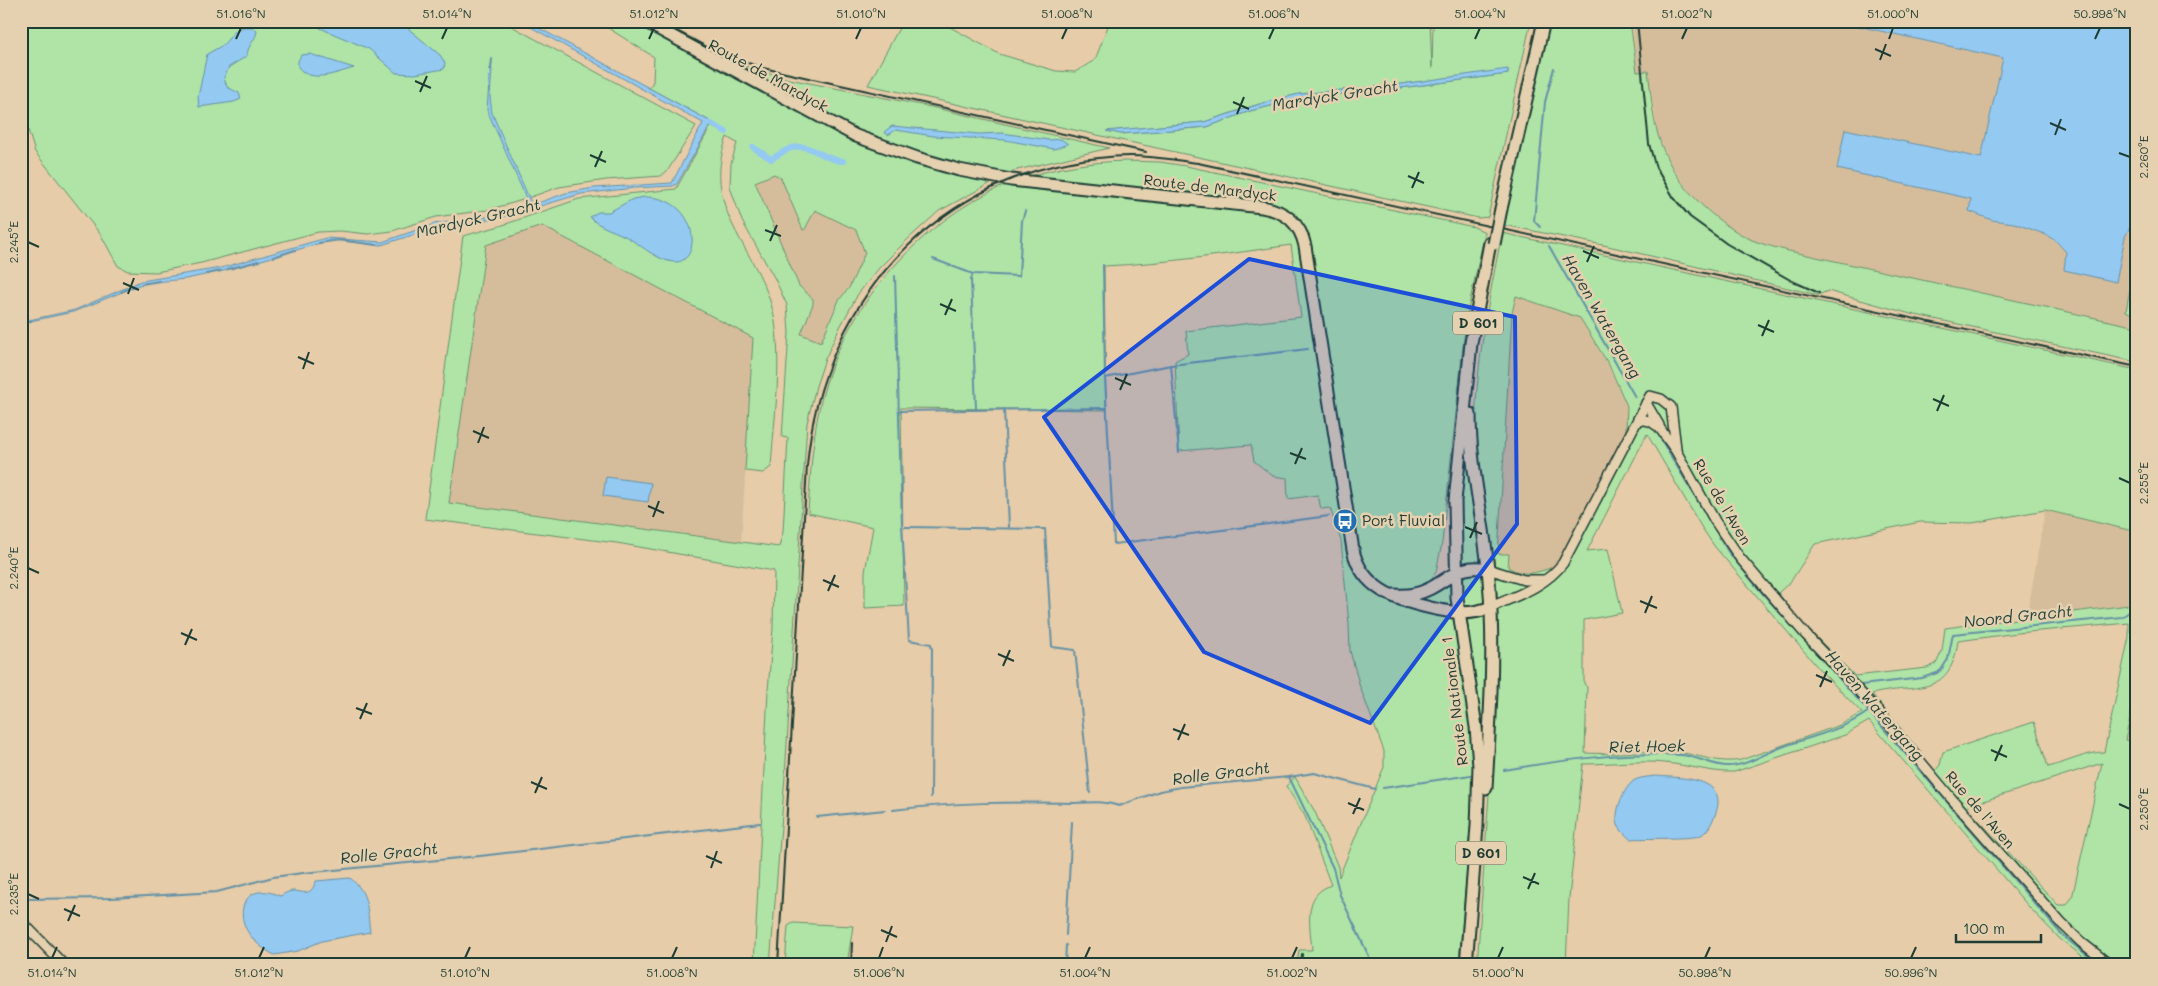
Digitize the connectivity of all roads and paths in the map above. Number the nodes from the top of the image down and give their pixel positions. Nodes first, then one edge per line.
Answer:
1 (643, 21) edge
2 (1538, 21) edge
3 (1544, 21) edge
4 (1499, 208) junction
5 (1492, 244) junction
6 (1648, 400) junction
7 (1638, 419) junction
8 (1662, 430) junction
9 (1676, 451) junction
10 (1455, 546) junction
11 (1488, 569) junction
12 (1456, 572) junction
13 (1546, 579) junction
14 (1440, 581) junction
15 (1385, 593) junction
16 (1491, 608) junction
17 (1459, 614) junction
18 (21, 921) edge
19 (64, 965) edge
20 (1466, 965) edge
21 (1473, 965) edge
22 (2110, 965) edge

1 - 15 main road, Route de Mardyck
2 - 4 main road, D 601
3 - 4 main road, D 601
4 - 5 main road, D 601, bridge
5 - 10 main road, D 601
5 - 11 main road, D 601
6 - 7 street
6 - 8 street, Rue de l'Aven
6 - 9 street, Rue de l'Aven
7 - 8 street
7 - 13 street
8 - 9 street, Rue de l'Aven
9 - 22 street, Rue de l'Aven
10 - 12 main road, D 601
10 - 14 main road
11 - 12 main road
11 - 13 street
11 - 16 main road, D 601
12 - 14 main road
12 - 17 main road, D 601
13 - 16 street
14 - 15 main road
15 - 17 main road, Route de Mardyck
16 - 17 main road, Route de Mardyck
16 - 21 main road, Route Nationale 1 / D 601
17 - 20 main road, Route Nationale 1 / D 601
18 - 19 street

